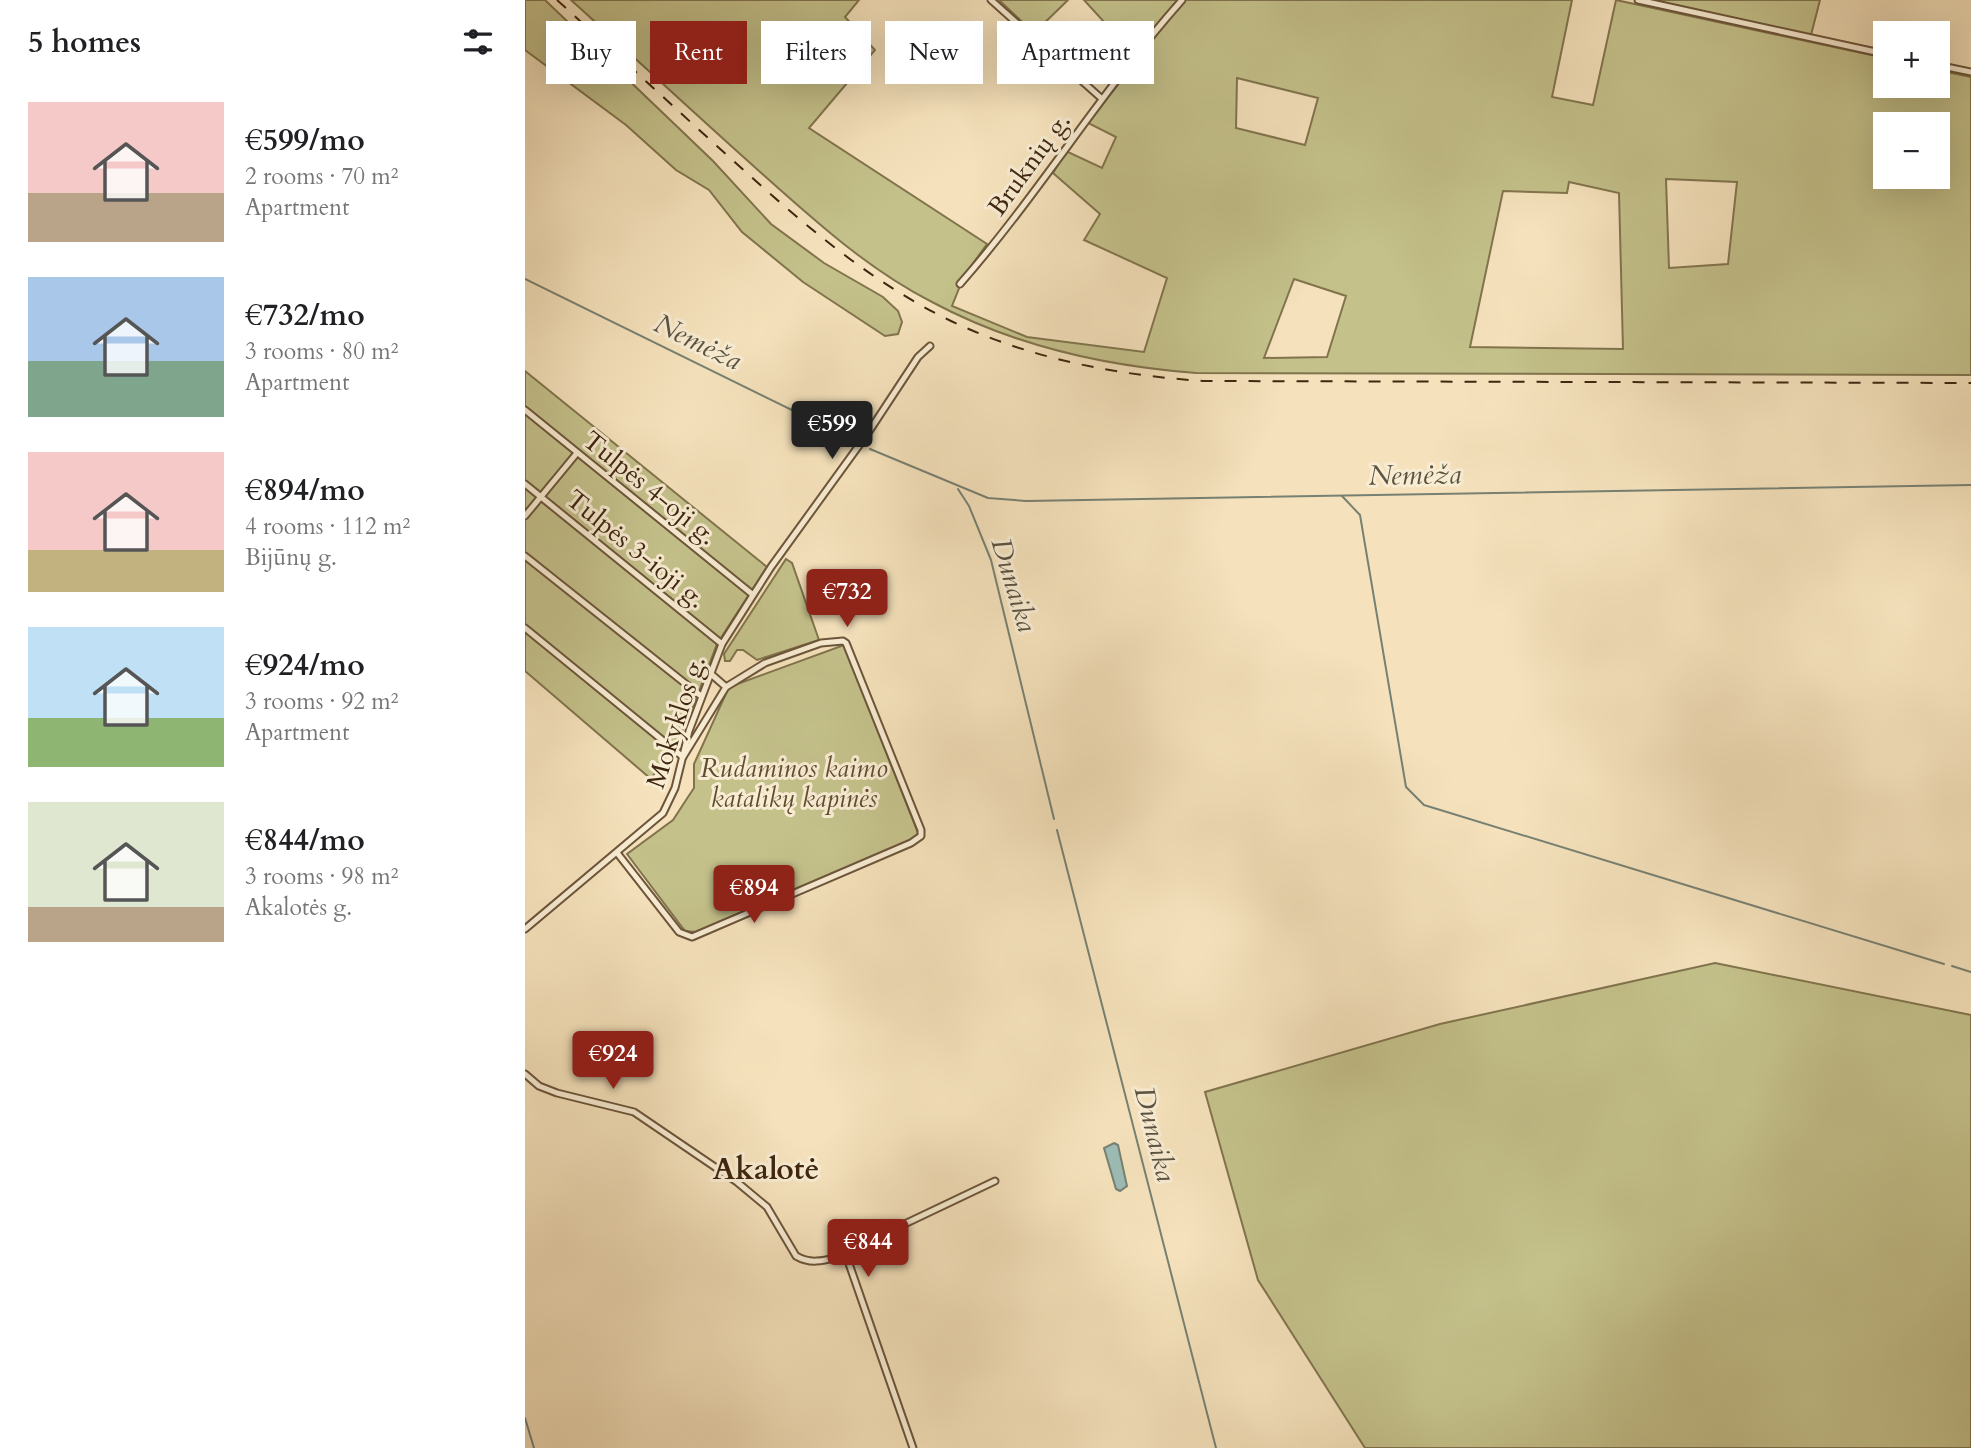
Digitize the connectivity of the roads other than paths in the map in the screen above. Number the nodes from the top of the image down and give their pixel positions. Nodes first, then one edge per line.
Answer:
1 (991, 0) edge
2 (1182, 0) edge
3 (1638, 0) edge
4 (1873, 51) edge
5 (1950, 68) edge
6 (1971, 72) edge
7 (1101, 98) junction
8 (960, 284) dead end
9 (930, 346) dead end
10 (525, 410) edge
11 (577, 453) junction
12 (525, 484) edge
13 (541, 497) junction
14 (525, 516) edge
15 (525, 556) edge
16 (752, 594) junction
17 (525, 628) edge
18 (722, 644) junction
19 (711, 674) junction
20 (726, 687) junction
21 (701, 696) junction
22 (683, 757) junction
23 (618, 854) junction
24 (525, 929) edge
25 (525, 1074) edge
26 (995, 1181) dead end
27 (846, 1255) junction
28 (913, 1448) edge

1 - 7 street
2 - 7 street, Bruknių g.
3 - 4 street
5 - 6 street
7 - 8 street, Bruknių g.
9 - 16 street, Mokyklos g.
10 - 11 street, Tulpės 4-oji g.
11 - 13 street
11 - 16 street, Tulpės 4-oji g.
12 - 13 street, Tulpės 3-ioji g.
13 - 14 street
13 - 18 street, Tulpės 3-ioji g.
15 - 21 street
16 - 18 street, Mokyklos g.
17 - 22 street
18 - 19 street, Mokyklos g.
19 - 20 street
19 - 21 street, Mokyklos g.
20 - 22 street
20 - 23 street
21 - 22 street, Mokyklos g.
22 - 23 street, Mokyklos g.
23 - 24 street, Mokyklos g.
25 - 27 street
26 - 27 street
27 - 28 street

